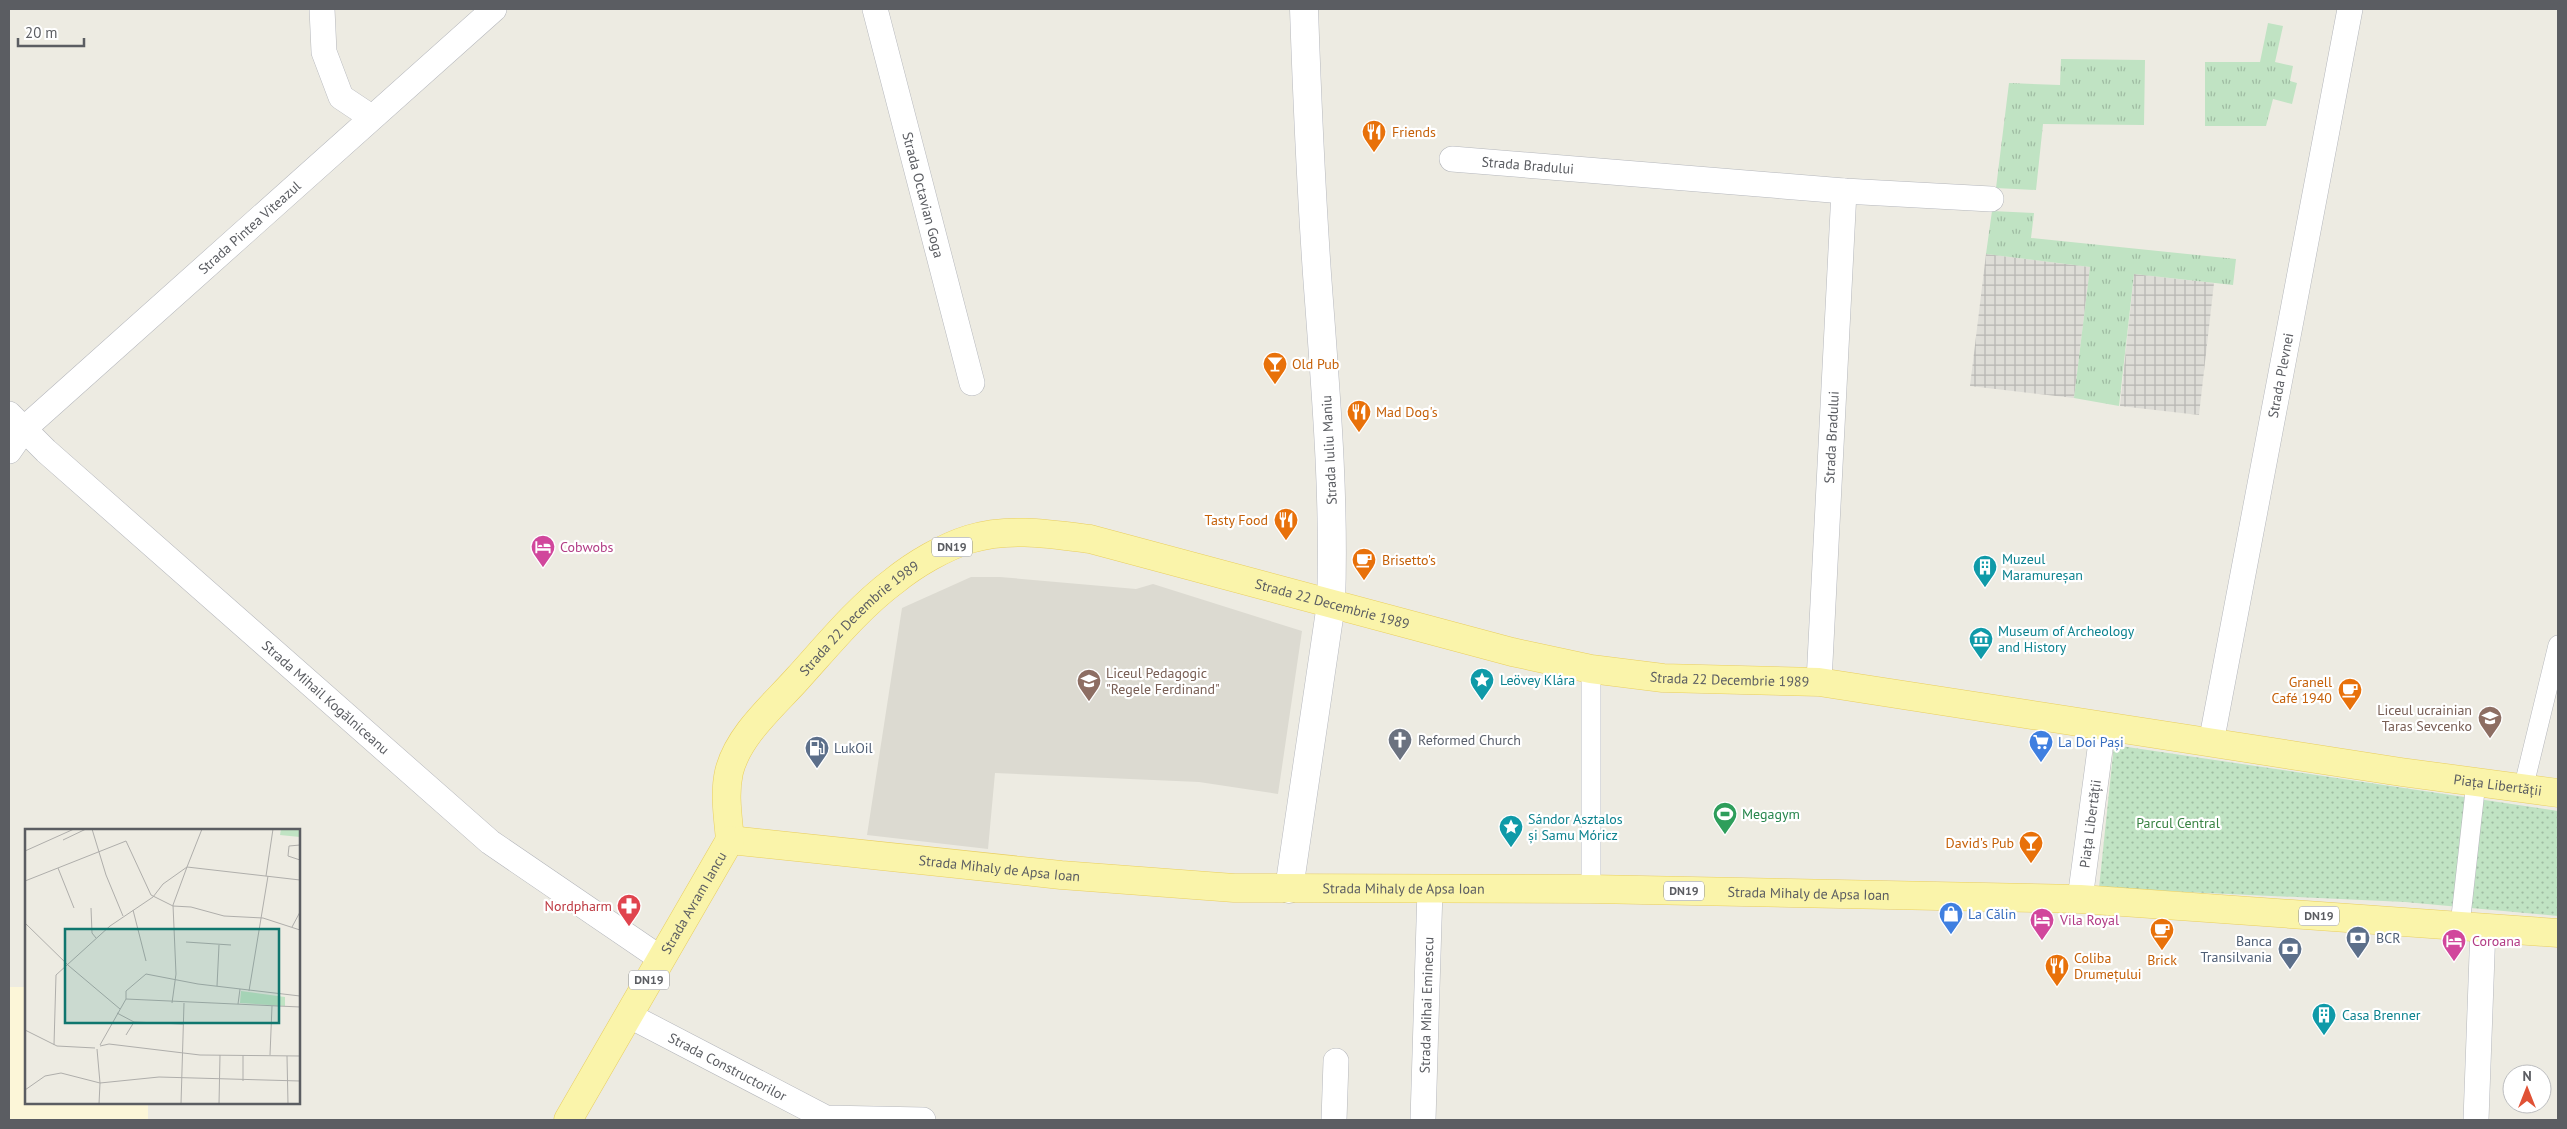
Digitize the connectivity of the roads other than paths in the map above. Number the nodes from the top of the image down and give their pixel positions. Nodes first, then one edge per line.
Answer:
1 (322, 9) edge
2 (494, 9) edge
3 (875, 9) edge
4 (1304, 9) edge
5 (2350, 9) edge
6 (371, 117) junction
7 (1452, 159) dead end
8 (1844, 191) junction
9 (1991, 199) dead end
10 (972, 383) dead end
11 (17, 421) edge
12 (9, 451) edge
13 (1331, 604) junction
14 (2558, 644) edge
15 (1591, 669) junction
16 (1819, 682) junction
17 (2103, 727) junction
18 (2211, 744) junction
19 (2476, 782) junction
20 (2523, 788) junction
21 (2558, 793) edge
22 (730, 840) junction
23 (1289, 889) junction
24 (1430, 889) junction
25 (1591, 889) junction
26 (2080, 900) junction
27 (2472, 926) junction
28 (2558, 932) edge
29 (660, 958) junction
30 (630, 1016) junction
31 (1336, 1061) dead end
32 (825, 1119) edge
33 (568, 1120) edge
34 (923, 1120) edge
35 (1334, 1120) edge
36 (1423, 1120) edge
37 (2476, 1120) edge

1 - 6 street
2 - 6 street, Strada Pintea Viteazul
3 - 10 street, Strada Octavian Goga
4 - 13 main road, Strada Iuliu Maniu
5 - 18 street, Strada Plevnei
6 - 11 street, Strada Pintea Viteazul
7 - 8 street, Strada Bradului
8 - 9 street, Strada Bradului
8 - 16 street, Strada Bradului
11 - 12 street, Strada Pintea Viteazul
11 - 29 street, Strada Mihail Kogălniceanu
13 - 15 main road, Strada 22 Decembrie 1989 / DN19
13 - 22 main road, Strada 22 Decembrie 1989 / DN19
13 - 23 main road, Strada Iuliu Maniu
14 - 20 street
15 - 16 main road, Strada 22 Decembrie 1989 / DN19
15 - 25 street
16 - 17 main road, Strada 22 Decembrie 1989 / DN19
17 - 18 main road, Piața Libertății / DN19
17 - 26 street, Piața Libertății
18 - 19 main road, Piața Libertății / DN19
19 - 20 main road, Piața Libertății / DN19
19 - 27 street
20 - 21 main road, Piața Libertății / DN19
22 - 23 main road, Strada Mihaly de Apsa Ioan / DN19
22 - 29 main road, Strada Avram Iancu / DN19
23 - 24 main road, Strada Mihaly de Apsa Ioan / DN19
24 - 25 main road, Strada Mihaly de Apsa Ioan / DN19
24 - 36 street, Strada Mihai Eminescu
25 - 26 main road, Strada Mihaly de Apsa Ioan / DN19
26 - 27 main road, DN19
27 - 28 main road, DN19
27 - 37 street
29 - 30 main road, Strada Avram Iancu / DN19
30 - 32 street, Strada Constructorilor
30 - 33 main road, Strada Avram Iancu / DN19
31 - 35 street
32 - 34 street, Strada Constructorilor

